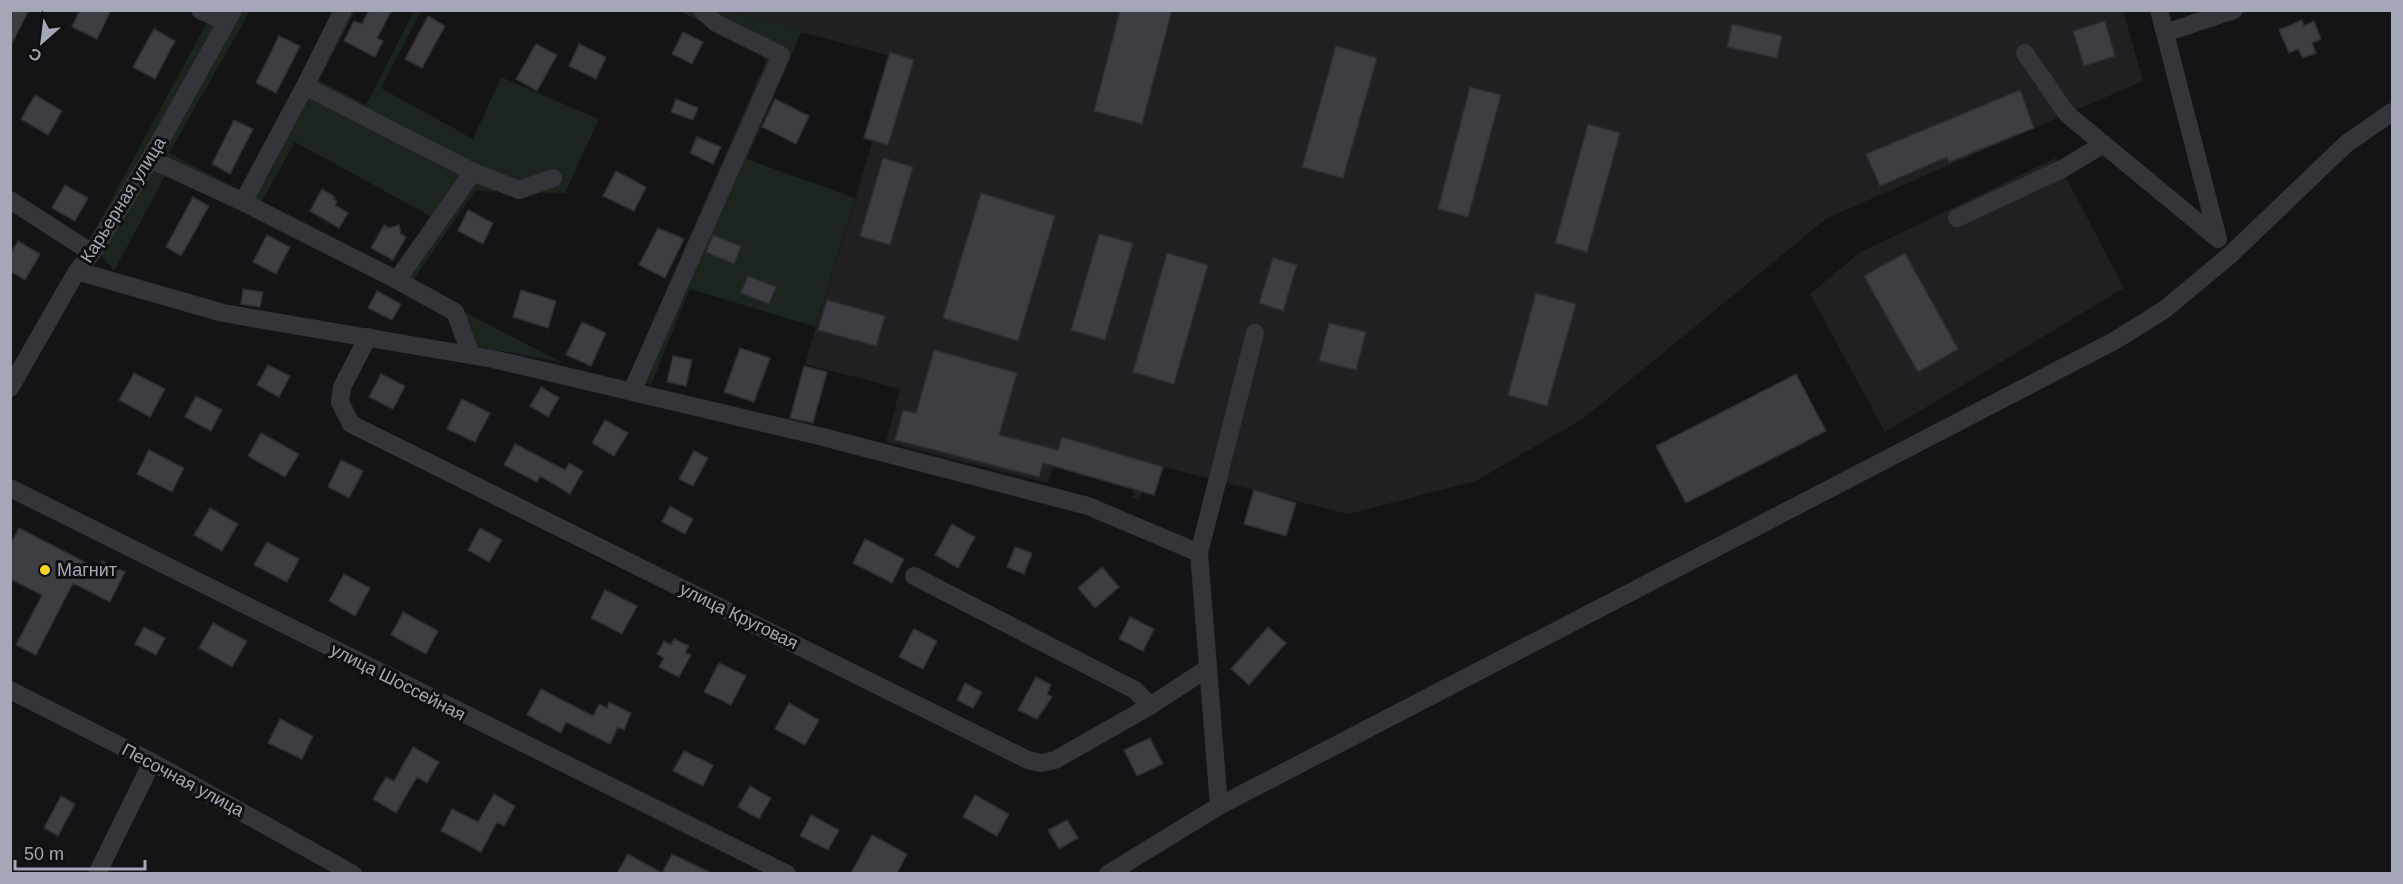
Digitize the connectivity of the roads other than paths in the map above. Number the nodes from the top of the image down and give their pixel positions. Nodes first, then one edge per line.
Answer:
1 (200, 10) edge
2 (343, 10) edge
3 (702, 10) edge
4 (2159, 10) edge
5 (2234, 10) edge
6 (230, 16) edge
7 (2165, 33) junction
8 (2025, 53) dead end
9 (304, 86) junction
10 (2392, 112) edge
11 (2104, 144) junction
12 (150, 159) junction
13 (473, 172) junction
14 (554, 178) dead end
15 (10, 200) edge
16 (243, 202) junction
17 (1957, 218) dead end
18 (2217, 238) junction
19 (92, 253) junction
20 (2230, 255) junction
21 (78, 271) junction
22 (397, 280) junction
23 (1255, 333) dead end
24 (368, 337) junction
25 (471, 355) junction
26 (10, 388) edge
27 (632, 391) junction
28 (10, 488) edge
29 (1199, 553) junction
30 (914, 576) dead end
31 (1208, 668) junction
32 (10, 690) edge
33 (1150, 706) junction
34 (152, 762) junction
35 (1219, 806) junction
36 (97, 873) edge
37 (353, 873) edge
38 (787, 873) edge
39 (1108, 873) edge

1 - 6 street
2 - 9 street
3 - 27 street
4 - 7 street
5 - 7 street
6 - 12 street, Карьерная улица
7 - 18 street
8 - 11 street
9 - 13 street
9 - 16 street
10 - 20 street
11 - 17 street
11 - 18 street
12 - 16 street
12 - 19 street, Карьерная улица
13 - 14 street
13 - 22 street
15 - 19 street
16 - 22 street
18 - 20 street
19 - 21 street, Карьерная улица
20 - 35 street
21 - 24 street
21 - 26 street, Карьерная улица
22 - 25 street
23 - 29 street
24 - 25 street
24 - 33 street, улица Круговая
25 - 27 street
27 - 29 street
28 - 38 street, улица Шоссейная
29 - 31 street
30 - 33 street
31 - 33 street, улица Круговая
31 - 35 street
32 - 34 street, Песочная улица
34 - 36 street
34 - 37 street, Песочная улица
35 - 39 street

